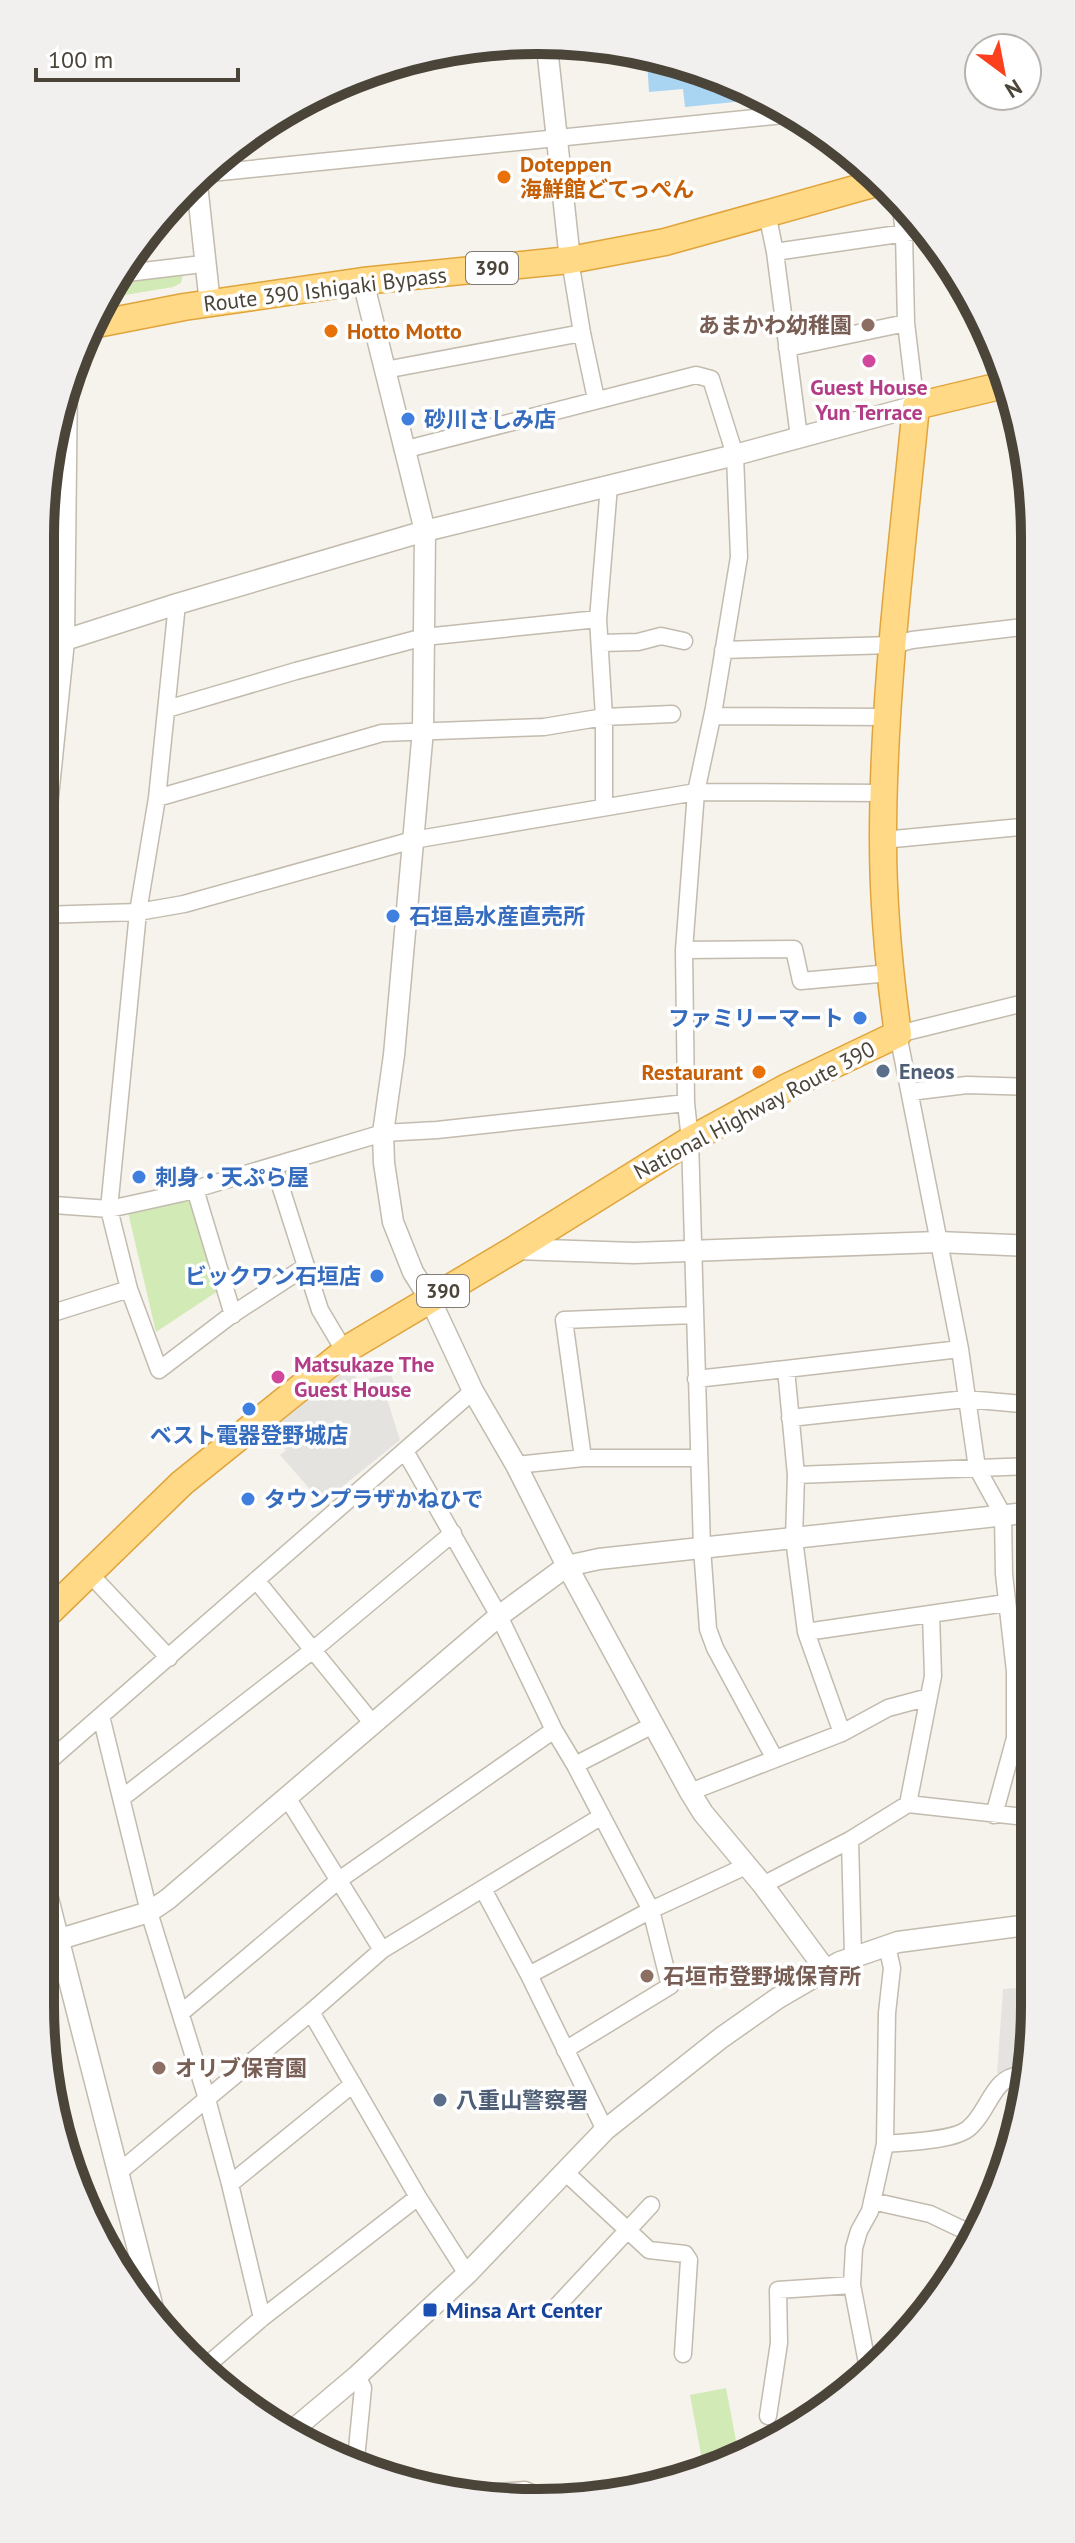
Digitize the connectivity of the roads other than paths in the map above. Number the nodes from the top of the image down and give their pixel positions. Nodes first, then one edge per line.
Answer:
1 (548, 54) edge
2 (774, 116) edge
3 (556, 139) junction
4 (221, 172) edge
5 (868, 185) edge
6 (194, 198) edge
7 (767, 213) junction
8 (903, 221) edge
9 (912, 232) edge
10 (904, 233) junction
11 (775, 252) junction
12 (570, 260) junction
13 (194, 265) dead end
14 (134, 271) edge
15 (363, 281) junction
16 (210, 304) junction
17 (105, 323) edge
18 (906, 323) junction
19 (582, 333) junction
20 (787, 348) junction
21 (385, 370) junction
22 (997, 387) edge
23 (596, 399) junction
24 (916, 406) junction
25 (66, 428) edge
26 (799, 437) junction
27 (403, 450) junction
28 (735, 455) junction
29 (609, 486) junction
30 (425, 531) junction
31 (177, 604) junction
32 (598, 619) junction
33 (1021, 627) edge
34 (424, 637) junction
35 (64, 641) junction
36 (684, 641) dead end
37 (600, 643) junction
38 (54, 644) edge
39 (893, 645) junction
40 (723, 650) junction
41 (167, 709) junction
42 (672, 714) dead end
43 (713, 716) junction
44 (604, 717) junction
45 (887, 717) junction
46 (423, 730) junction
47 (54, 738) edge
48 (696, 792) junction
49 (885, 793) junction
50 (157, 798) junction
51 (604, 807) junction
52 (1021, 827) edge
53 (413, 840) junction
54 (883, 840) junction
55 (138, 912) junction
56 (54, 915) edge
57 (684, 950) junction
58 (890, 973) junction
59 (1021, 1004) edge
60 (898, 1034) junction
61 (1021, 1087) edge
62 (910, 1092) junction
63 (686, 1103) junction
64 (383, 1133) junction
65 (690, 1140) junction
66 (274, 1166) junction
67 (195, 1189) junction
68 (54, 1205) edge
69 (109, 1209) junction
70 (938, 1242) junction
71 (1021, 1245) edge
72 (515, 1249) junction
73 (692, 1252) junction
74 (305, 1267) junction
75 (129, 1289) junction
76 (430, 1299) junction
77 (54, 1313) edge
78 (233, 1315) junction
79 (694, 1315) junction
80 (960, 1349) junction
81 (345, 1352) junction
82 (786, 1369) junction
83 (696, 1379) junction
84 (473, 1391) junction
85 (966, 1399) junction
86 (1021, 1404) edge
87 (790, 1418) junction
88 (405, 1451) junction
89 (583, 1458) junction
90 (699, 1458) junction
91 (516, 1465) junction
92 (1021, 1466) edge
93 (977, 1468) junction
94 (796, 1475) junction
95 (1021, 1513) edge
96 (1003, 1515) junction
97 (453, 1533) junction
98 (794, 1539) junction
99 (702, 1548) junction
100 (567, 1566) junction
101 (89, 1573) junction
102 (256, 1580) junction
103 (1006, 1603) junction
104 (54, 1607) edge
105 (931, 1614) junction
106 (499, 1616) junction
107 (806, 1632) junction
108 (313, 1650) junction
109 (169, 1658) junction
110 (929, 1697) junction
111 (101, 1716) junction
112 (373, 1724) junction
113 (653, 1725) junction
114 (554, 1730) junction
115 (842, 1733) junction
116 (54, 1757) edge
117 (775, 1759) junction
118 (575, 1765) junction
119 (690, 1792) junction
120 (122, 1798) junction
121 (288, 1799) junction
122 (908, 1804) junction
123 (994, 1815) junction
124 (602, 1816) junction
125 (1021, 1817) edge
126 (850, 1840) junction
127 (746, 1866) junction
128 (339, 1880) junction
129 (763, 1885) junction
130 (483, 1889) junction
131 (651, 1910) junction
132 (149, 1912) junction
133 (54, 1917) edge
134 (1021, 1926) edge
135 (60, 1939) junction
136 (887, 1946) junction
137 (382, 1950) junction
138 (853, 1956) junction
139 (825, 1969) junction
140 (529, 1975) junction
141 (311, 2012) junction
142 (181, 2013) junction
143 (565, 2050) junction
144 (1016, 2074) edge
145 (353, 2084) junction
146 (207, 2099) junction
147 (605, 2130) junction
148 (885, 2144) junction
149 (564, 2171) junction
150 (119, 2172) junction
151 (230, 2184) junction
152 (418, 2197) junction
153 (872, 2201) junction
154 (651, 2205) dead end
155 (627, 2230) junction
156 (965, 2231) edge
157 (135, 2269) edge
158 (467, 2274) junction
159 (852, 2285) junction
160 (557, 2306) dead end
161 (262, 2318) junction
162 (683, 2354) dead end
163 (866, 2359) edge
164 (211, 2362) edge
165 (357, 2376) junction
166 (768, 2416) dead end
167 (298, 2425) edge
168 (357, 2454) edge

1 - 3 street
2 - 3 street
3 - 4 street
3 - 12 street
5 - 7 highway, Route 390 Ishigaki Bypass / 390
6 - 16 street
7 - 11 street
7 - 12 highway, Route 390 Ishigaki Bypass / 390
8 - 10 street
9 - 10 street
10 - 11 street
10 - 18 street
11 - 20 street
12 - 15 highway, Route 390 Ishigaki Bypass / 390
12 - 19 street
13 - 14 street
15 - 16 highway, Route 390 Ishigaki Bypass / 390
15 - 21 street
16 - 17 highway, Route 390 Ishigaki Bypass / 390
18 - 20 street
18 - 24 street
19 - 21 street
19 - 23 street
20 - 26 street
21 - 27 street
22 - 24 highway
23 - 27 street
23 - 28 street
24 - 26 street
24 - 39 highway, National Highway Route 390
25 - 35 street
26 - 28 street
27 - 30 street
28 - 29 street
28 - 40 street
29 - 30 street
29 - 32 street
30 - 31 street
30 - 34 street
31 - 35 street
31 - 41 street
32 - 34 street
32 - 37 street
33 - 39 street
34 - 41 street
34 - 46 street
35 - 38 street
35 - 47 street
36 - 37 street
37 - 44 street
39 - 40 street
39 - 45 highway, National Highway Route 390
40 - 43 street
41 - 50 street
42 - 44 street
43 - 45 street
43 - 48 street
44 - 46 street
44 - 51 street
45 - 49 highway, National Highway Route 390
46 - 50 street
46 - 53 street
48 - 49 street
48 - 51 street
48 - 57 street
49 - 54 highway, National Highway Route 390
50 - 55 street
51 - 53 street
52 - 54 street
53 - 55 street
53 - 64 street
54 - 58 highway, National Highway Route 390
55 - 56 street
55 - 69 street
57 - 58 street
57 - 63 street
58 - 60 highway, National Highway Route 390
59 - 60 street
60 - 62 street
60 - 65 highway, National Highway Route 390 / 390
61 - 62 street
62 - 70 street
63 - 64 street
63 - 65 street
64 - 66 street
64 - 76 street
65 - 72 highway, National Highway Route 390 / 390
65 - 73 street
66 - 67 street
66 - 74 street
67 - 69 street
67 - 78 street
68 - 69 street
69 - 75 street
70 - 71 street
70 - 73 street
70 - 80 street
72 - 73 street
72 - 76 highway, National Highway Route 390 / 390
73 - 79 street
74 - 78 street
74 - 81 street
75 - 77 street
75 - 78 street
76 - 81 highway, National Highway Route 390 / 390
76 - 84 street
79 - 83 street
79 - 89 street
80 - 82 street
80 - 85 street
81 - 101 highway, National Highway Route 390 / 390
82 - 83 street
82 - 87 street
83 - 90 street
84 - 88 street
84 - 91 street
85 - 86 street
85 - 87 street
85 - 93 street
87 - 94 street
88 - 97 street
88 - 102 street
89 - 90 street
89 - 91 street
90 - 99 street
91 - 100 street
92 - 93 street
93 - 94 street
93 - 96 street
94 - 98 street
95 - 96 street
96 - 98 street
96 - 103 street
97 - 106 street
97 - 108 street
98 - 99 street
98 - 107 street
99 - 100 street
99 - 117 street
100 - 106 street
100 - 113 street
101 - 104 highway, National Highway Route 390 / 390
101 - 109 street
102 - 108 street
102 - 109 street
103 - 105 street
103 - 123 street
105 - 107 street
105 - 110 street
106 - 112 street
106 - 114 street
107 - 115 street
108 - 112 street
108 - 120 street
109 - 111 street
110 - 115 street
110 - 122 street
111 - 116 street
111 - 120 street
112 - 121 street
113 - 118 street
113 - 119 street
114 - 118 street
114 - 128 street
115 - 117 street
117 - 119 street
118 - 124 street
119 - 127 street
120 - 132 street
121 - 128 street
121 - 132 street
122 - 123 street
122 - 126 street
123 - 125 street
124 - 130 street
124 - 131 street
126 - 129 street
126 - 138 street
127 - 129 street
127 - 131 street
128 - 137 street
128 - 142 street
129 - 139 street
130 - 137 street
130 - 140 street
131 - 140 street
131 - 143 street
132 - 135 street
132 - 142 street
133 - 135 street
134 - 136 street
135 - 150 street
136 - 138 street
136 - 148 street
137 - 141 street
138 - 139 street
139 - 147 street
140 - 143 street
141 - 145 street
141 - 146 street
142 - 146 street
143 - 147 street
144 - 148 street
145 - 151 street
145 - 152 street
146 - 150 street
146 - 151 street
147 - 149 street
148 - 153 street
149 - 155 street
149 - 158 street
150 - 157 street
151 - 161 street
152 - 158 street
152 - 161 street
153 - 156 street
153 - 159 street
154 - 155 street
155 - 160 street
155 - 162 street
158 - 165 street
159 - 163 street
159 - 166 street
161 - 164 street
165 - 167 street
165 - 168 street

